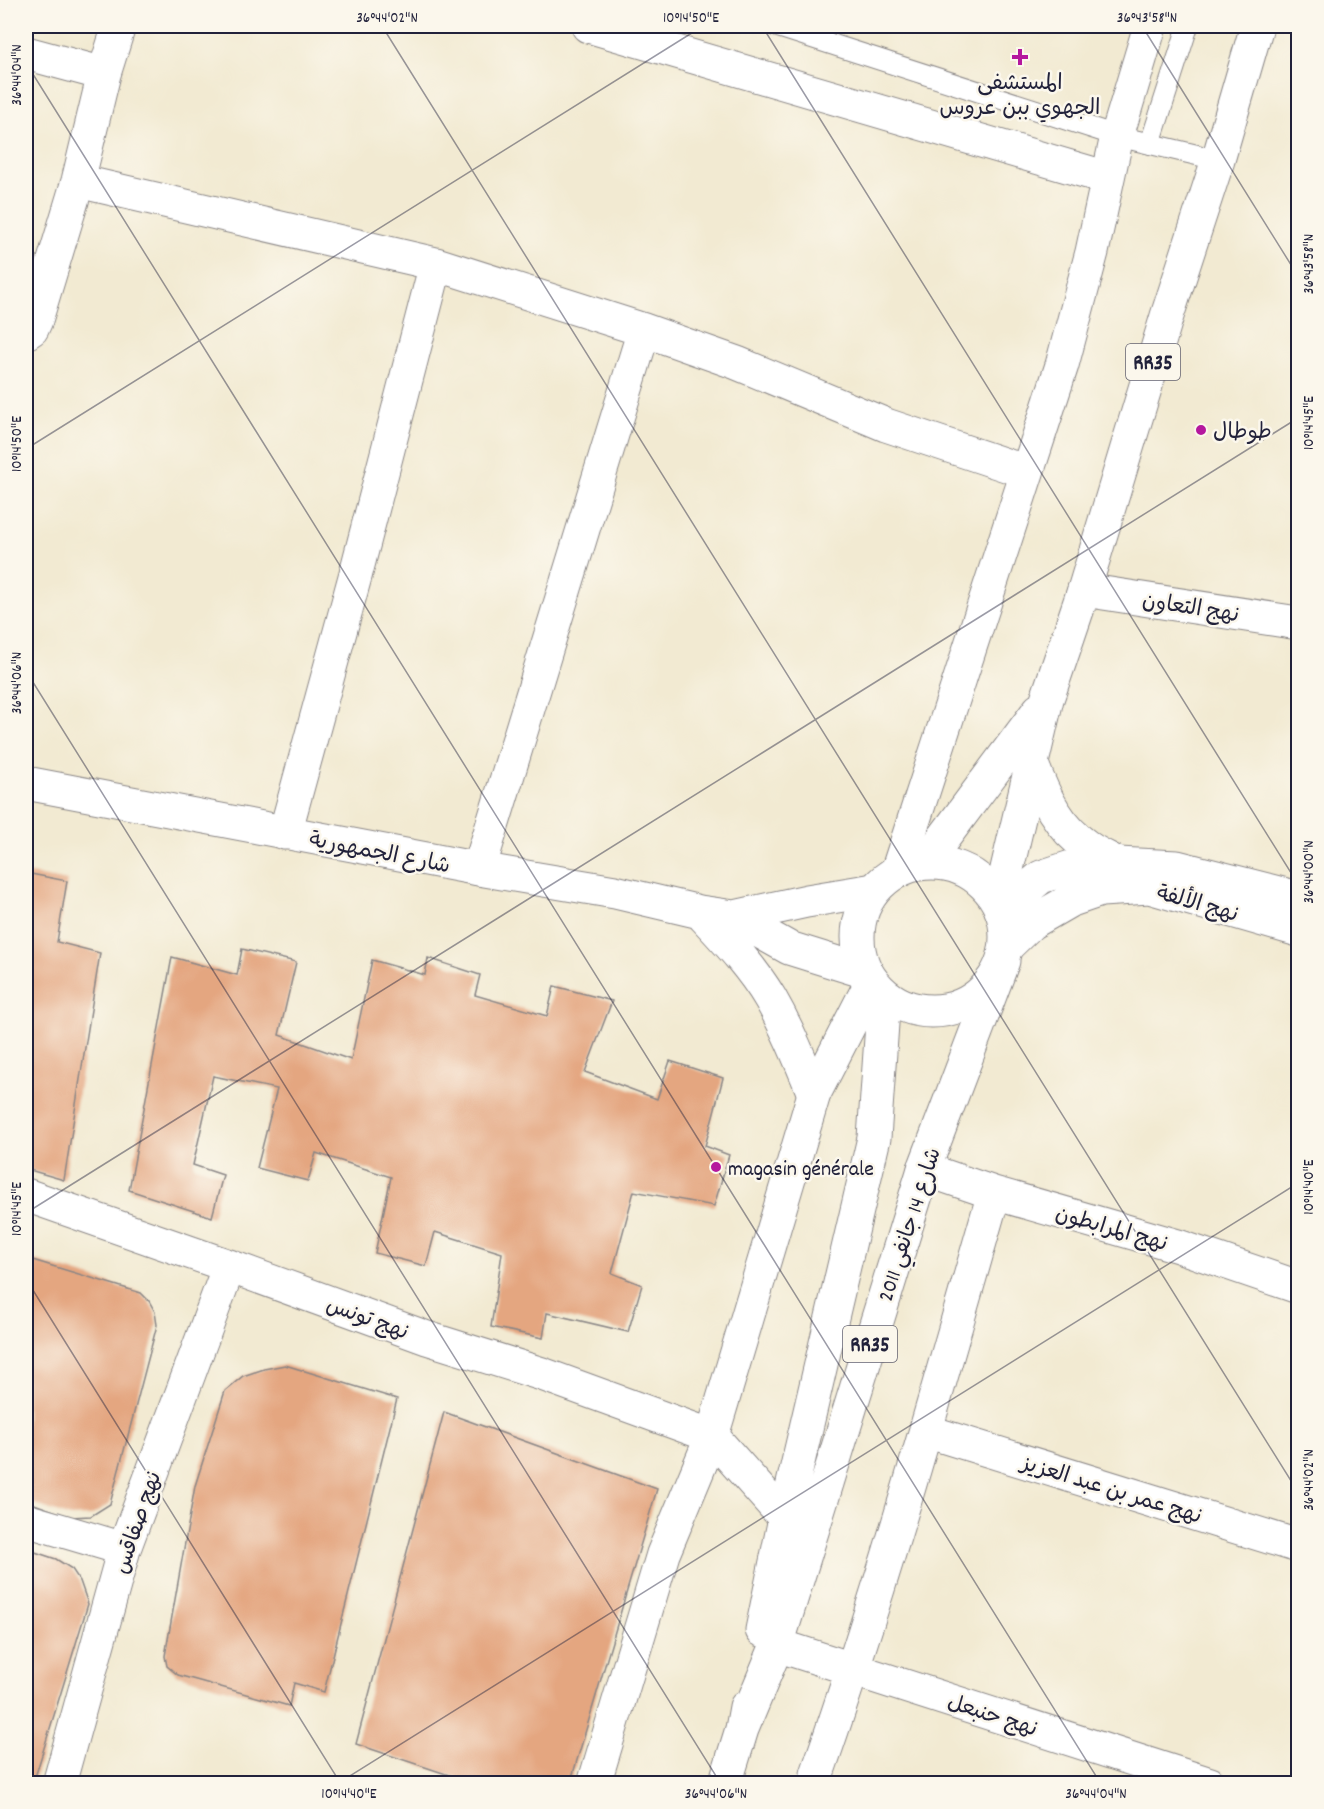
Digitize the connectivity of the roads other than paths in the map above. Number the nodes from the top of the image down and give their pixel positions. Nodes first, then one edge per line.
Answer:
1 (119, 26) edge
2 (588, 26) edge
3 (775, 26) edge
4 (1150, 26) edge
5 (1188, 26) edge
6 (1257, 26) edge
7 (26, 53) edge
8 (104, 74) junction
9 (1118, 136) junction
10 (1149, 144) junction
11 (1218, 160) junction
12 (1108, 178) junction
13 (78, 181) junction
14 (436, 264) junction
15 (644, 330) junction
16 (26, 333) edge
17 (1027, 472) junction
18 (1084, 590) junction
19 (1299, 623) edge
20 (1047, 699) junction
21 (1032, 764) junction
22 (26, 783) edge
23 (285, 833) junction
24 (1118, 864) junction
25 (479, 869) junction
26 (898, 875) junction
27 (1299, 898) edge
28 (1000, 907) junction
29 (700, 912) junction
30 (734, 917) junction
31 (1299, 930) edge
32 (1005, 954) junction
33 (874, 983) junction
34 (813, 1095) junction
35 (924, 1169) junction
36 (994, 1193) junction
37 (26, 1195) edge
38 (229, 1266) junction
39 (1299, 1287) edge
40 (926, 1431) junction
41 (712, 1436) junction
42 (785, 1518) junction
43 (26, 1520) edge
44 (1299, 1546) edge
45 (124, 1549) junction
46 (777, 1645) junction
47 (854, 1670) junction
48 (742, 1729) junction
49 (59, 1784) edge
50 (594, 1784) edge
51 (725, 1784) edge
52 (817, 1784) edge
53 (1210, 1784) edge

1 - 8 street
2 - 12 street
3 - 9 lane
4 - 9 street
5 - 10 lane
6 - 11 street, RR35
7 - 8 street
8 - 13 street
9 - 10 lane
9 - 12 street
10 - 11 lane
11 - 18 street, RR35
12 - 17 street
13 - 14 street
13 - 16 street
14 - 15 street
14 - 23 street
15 - 17 street
15 - 25 street
17 - 26 street
18 - 19 street, نهج التعاون
18 - 20 street, RR35
20 - 21 street, RR35
20 - 26 street, RR35
21 - 24 street
21 - 28 street, RR35
22 - 23 street, شارع الجمهورية
23 - 25 street, شارع الجمهورية
24 - 27 street, نهج الألفة
24 - 28 street, نهج الألفة
25 - 29 street, شارع الجمهورية
26 - 28 street
26 - 30 street
26 - 33 street, RR35
28 - 32 street, RR35
29 - 30 street, شارع الجمهورية
29 - 34 street
30 - 33 street
31 - 32 street, نهج الألفة
32 - 33 street
32 - 35 street, شارع 14 جانفي 2011 / RR35
33 - 34 street
33 - 42 street, شارع 14 جانفي 2011 / RR35
34 - 41 street
35 - 36 street, نهج المرابطون
35 - 46 street, شارع 14 جانفي 2011 / RR35
36 - 39 street, نهج المرابطون
36 - 40 street
37 - 38 street, نهج تونس
38 - 41 street, نهج تونس
38 - 45 street, نهج صفاقس
40 - 44 street, نهج عمر بن عبد العزيز
40 - 47 street
41 - 42 street
41 - 50 street
42 - 48 street, شارع 14 جانفي 2011 / RR35
43 - 45 street
45 - 49 street, نهج صفاقس
46 - 47 street, نهج حنبعل
46 - 48 street, شارع 14 جانفي 2011 / RR35
47 - 52 street
47 - 53 street, نهج حنبعل
48 - 51 street, شارع 14 جانفي 2011 / RR35

